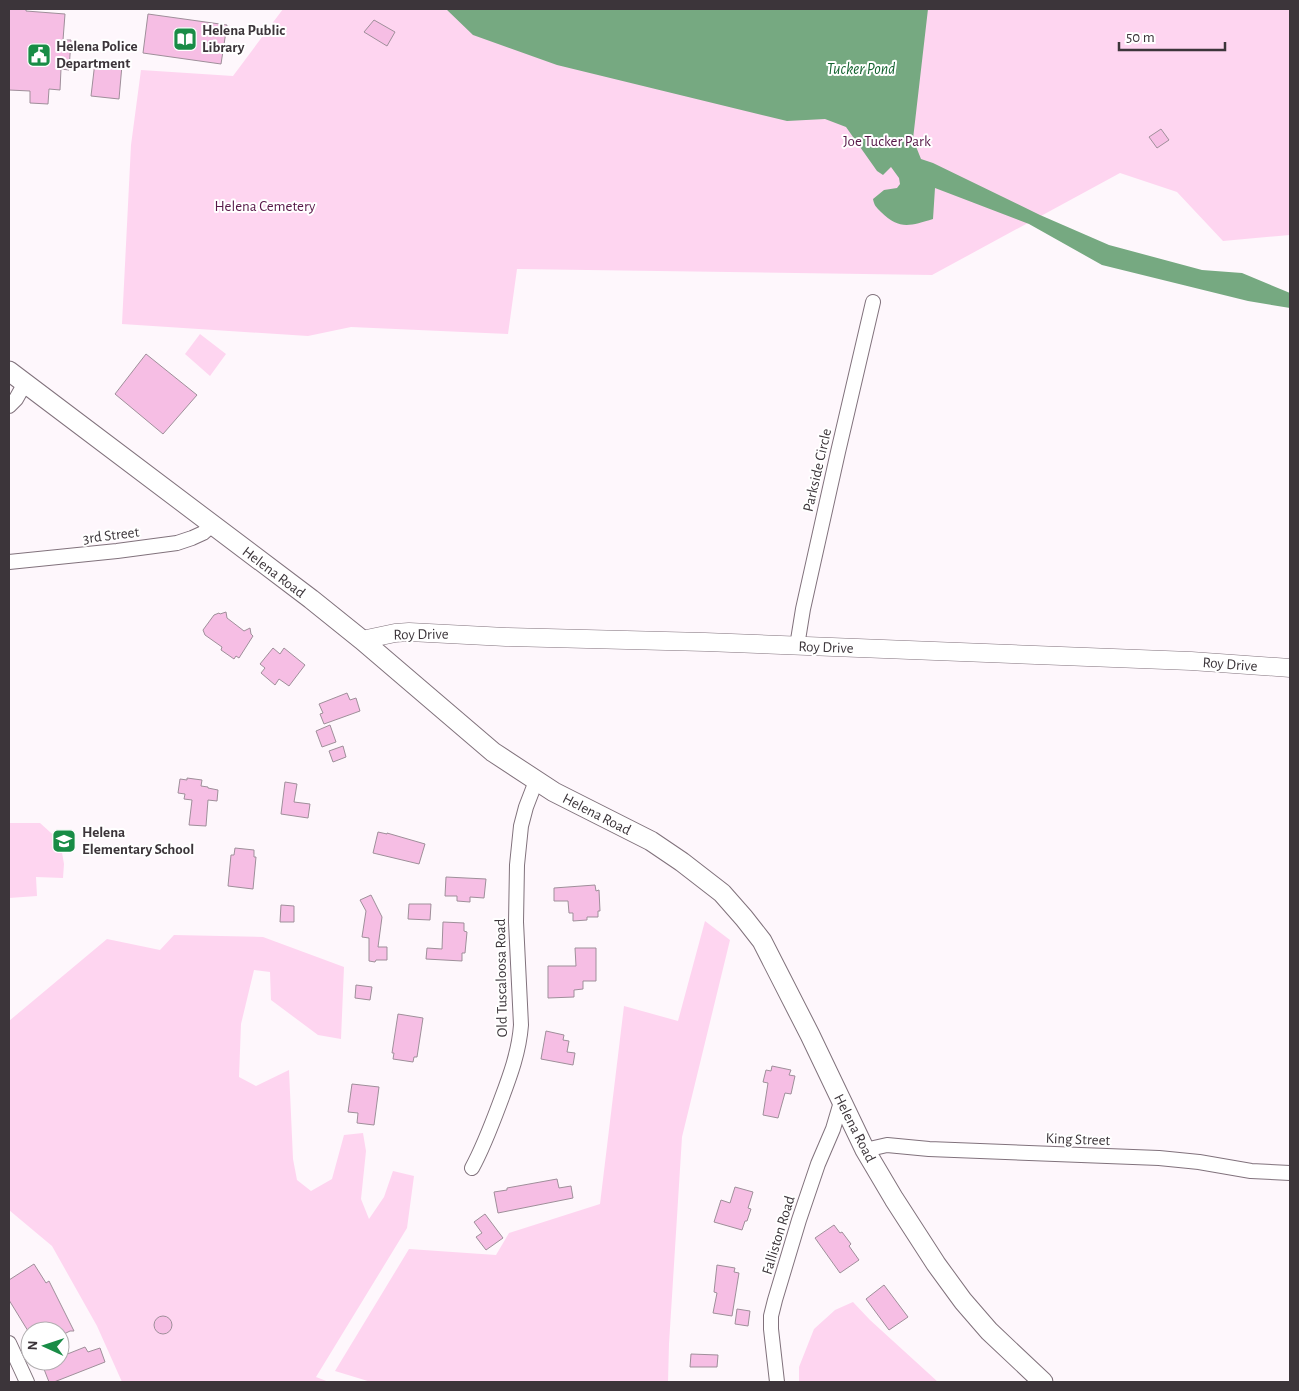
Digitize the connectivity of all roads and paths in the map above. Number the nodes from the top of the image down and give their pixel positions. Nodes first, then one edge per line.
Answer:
1 (873, 302) dead end
2 (9, 371) edge
3 (25, 383) junction
4 (9, 406) edge
5 (212, 525) junction
6 (9, 562) edge
7 (362, 640) junction
8 (798, 646) junction
9 (1290, 668) edge
10 (536, 781) junction
11 (841, 1102) junction
12 (865, 1150) junction
13 (472, 1168) dead end
14 (1290, 1173) edge
15 (9, 1343) edge
16 (27, 1382) edge
17 (777, 1382) edge
18 (1043, 1382) edge

1 - 8 street, Parkside Circle
2 - 3 main road, Helena Road
3 - 4 street
3 - 5 main road, Helena Road
5 - 6 street, 3rd Street
5 - 7 main road, Helena Road
7 - 8 street, Roy Drive
7 - 10 main road, Helena Road
8 - 9 street, Roy Drive
10 - 11 main road, Helena Road
10 - 13 street, Old Tuscaloosa Road
11 - 12 main road, Helena Road
11 - 17 street, Falliston Road
12 - 14 street, King Street
12 - 18 main road, Helena Road
15 - 16 street

